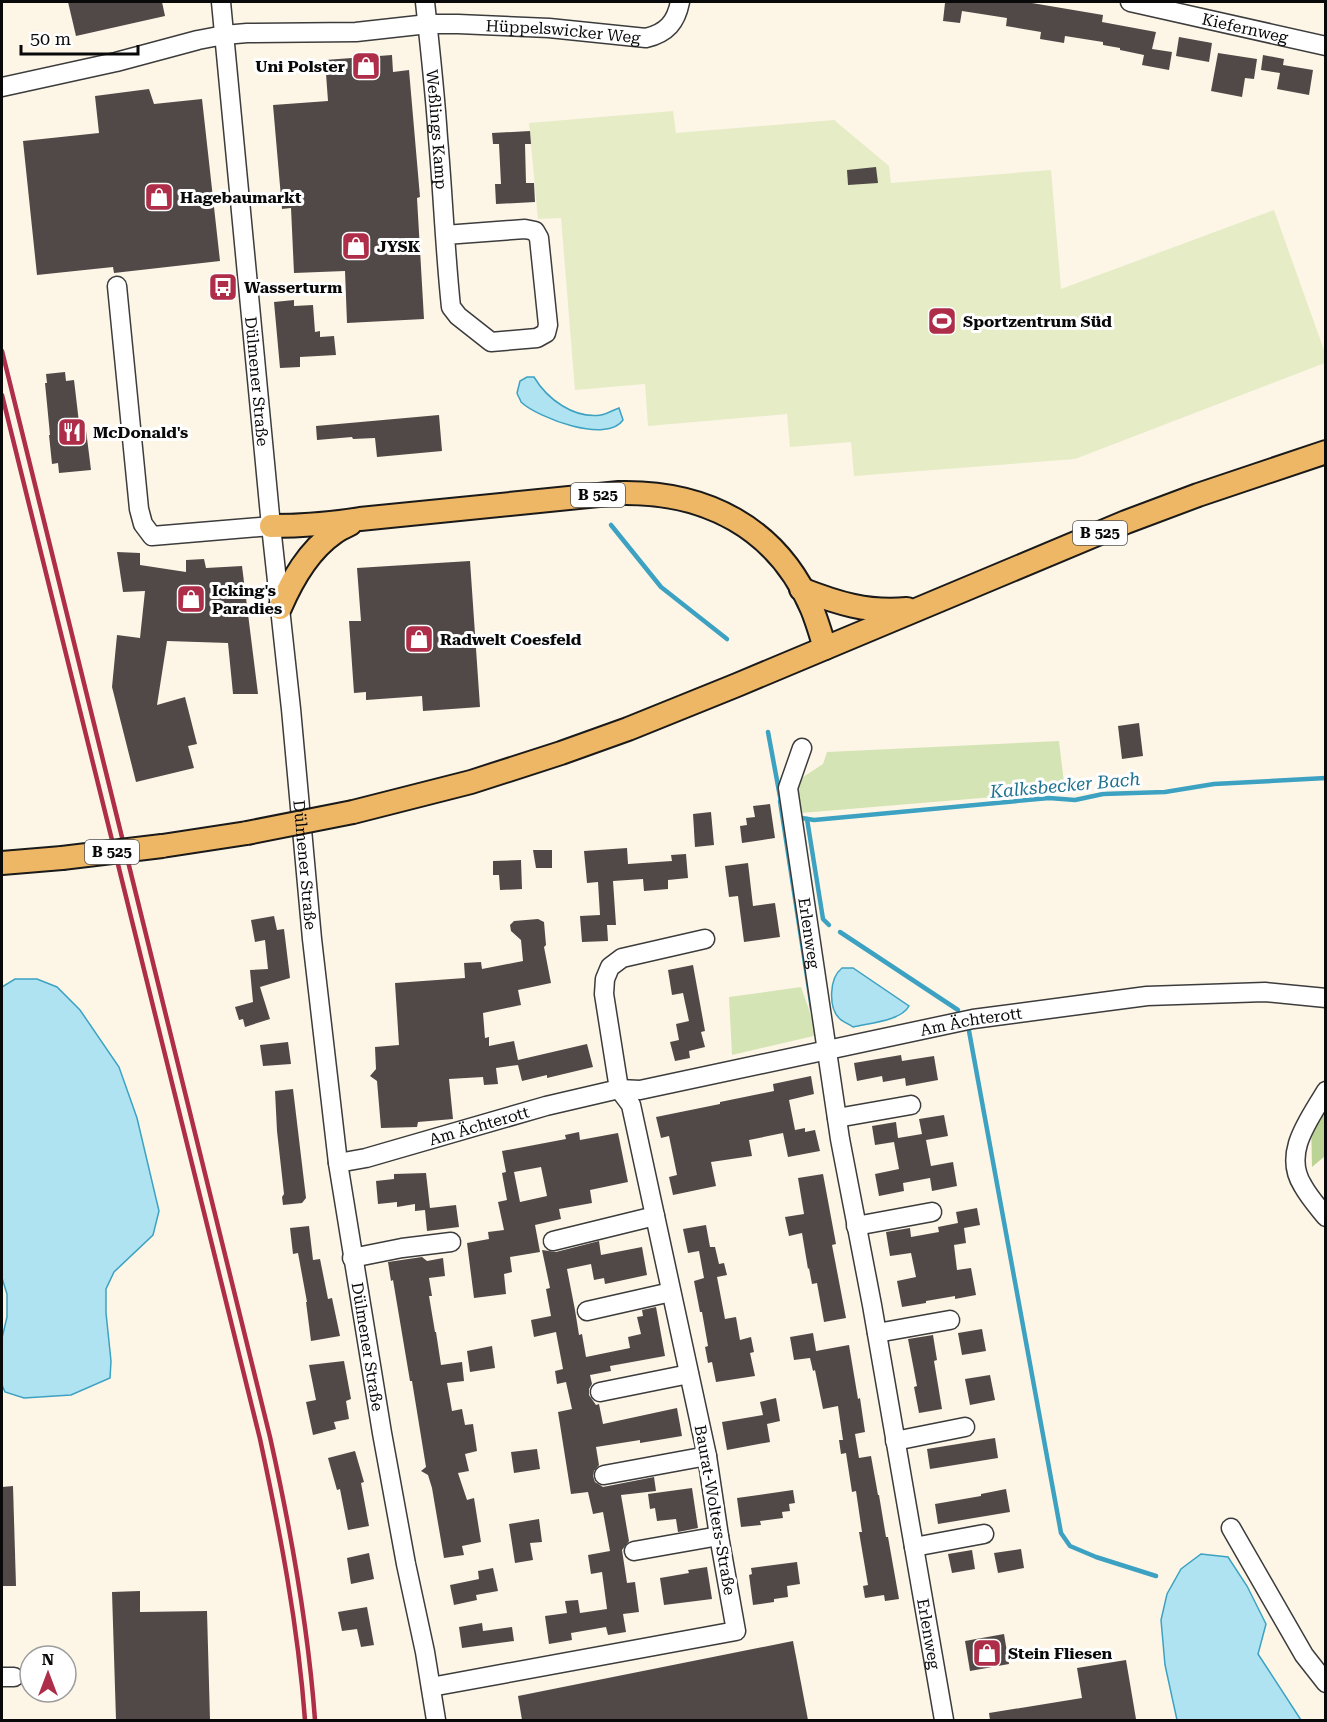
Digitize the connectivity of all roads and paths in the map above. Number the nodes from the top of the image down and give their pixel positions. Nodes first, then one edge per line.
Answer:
1 (221, 2) edge
2 (425, 2) edge
3 (680, 2) edge
4 (1130, 2) edge
5 (428, 24) junction
6 (224, 35) junction
7 (1326, 46) edge
8 (2, 87) edge
9 (445, 235) junction
10 (117, 286) dead end
11 (1326, 452) edge
12 (360, 519) junction
13 (271, 526) junction
14 (801, 589) junction
15 (925, 606) junction
16 (280, 608) junction
17 (825, 648) junction
18 (802, 748) dead end
19 (2, 863) edge
20 (705, 939) dead end
21 (1326, 998) edge
22 (827, 1050) junction
23 (619, 1089) junction
24 (1326, 1091) edge
25 (911, 1105) dead end
26 (837, 1118) junction
27 (338, 1163) junction
28 (932, 1212) dead end
29 (655, 1216) junction
30 (1326, 1216) edge
31 (856, 1226) junction
32 (553, 1241) dead end
33 (451, 1242) dead end
34 (352, 1257) junction
35 (671, 1292) junction
36 (587, 1311) dead end
37 (950, 1320) dead end
38 (877, 1333) junction
39 (689, 1374) junction
40 (600, 1392) dead end
41 (965, 1427) dead end
42 (895, 1441) junction
43 (707, 1456) junction
44 (604, 1475) dead end
45 (1231, 1528) dead end
46 (984, 1534) dead end
47 (718, 1536) junction
48 (914, 1547) junction
49 (634, 1551) dead end
50 (1326, 1683) edge
51 (431, 1687) junction
52 (436, 1720) edge
53 (944, 1720) edge

1 - 6 street, Dülmener Straße
2 - 5 street, Weßlings Kamp
3 - 5 street, Hüppelswicker Weg
4 - 7 street, Kiefernweg
5 - 6 street
5 - 9 street, Weßlings Kamp
6 - 8 street
6 - 13 street, Dülmener Straße
9 - 9 street, Weßlings Kamp
10 - 13 street
11 - 15 main road, B 525
12 - 13 main road, B 525
12 - 14 main road, B 525
12 - 16 main road
13 - 16 street, Dülmener Straße
14 - 15 main road
14 - 17 main road, B 525
15 - 17 main road, B 525
16 - 27 street, Dülmener Straße
17 - 19 main road, B 525, bridge
18 - 22 street, Erlenweg
20 - 23 street
21 - 22 street, Am Ächterott
22 - 23 street, Am Ächterott
22 - 26 street, Erlenweg
23 - 27 street, Am Ächterott
23 - 29 street, Baurat-Wolters-Straße
24 - 30 street
25 - 26 street
26 - 31 street, Erlenweg
27 - 34 street, Dülmener Straße
28 - 31 street
29 - 32 street
29 - 35 street, Baurat-Wolters-Straße
31 - 38 street, Erlenweg
33 - 34 street
34 - 51 street, Dülmener Straße
35 - 36 street
35 - 39 street, Baurat-Wolters-Straße
37 - 38 street
38 - 42 street, Erlenweg
39 - 40 street
39 - 43 street, Baurat-Wolters-Straße
41 - 42 street
42 - 48 street, Erlenweg
43 - 44 street
43 - 47 street, Baurat-Wolters-Straße
45 - 50 street
46 - 48 street
47 - 49 street
47 - 51 street, Baurat-Wolters-Straße
48 - 53 street, Erlenweg
51 - 52 street, Dülmener Straße

